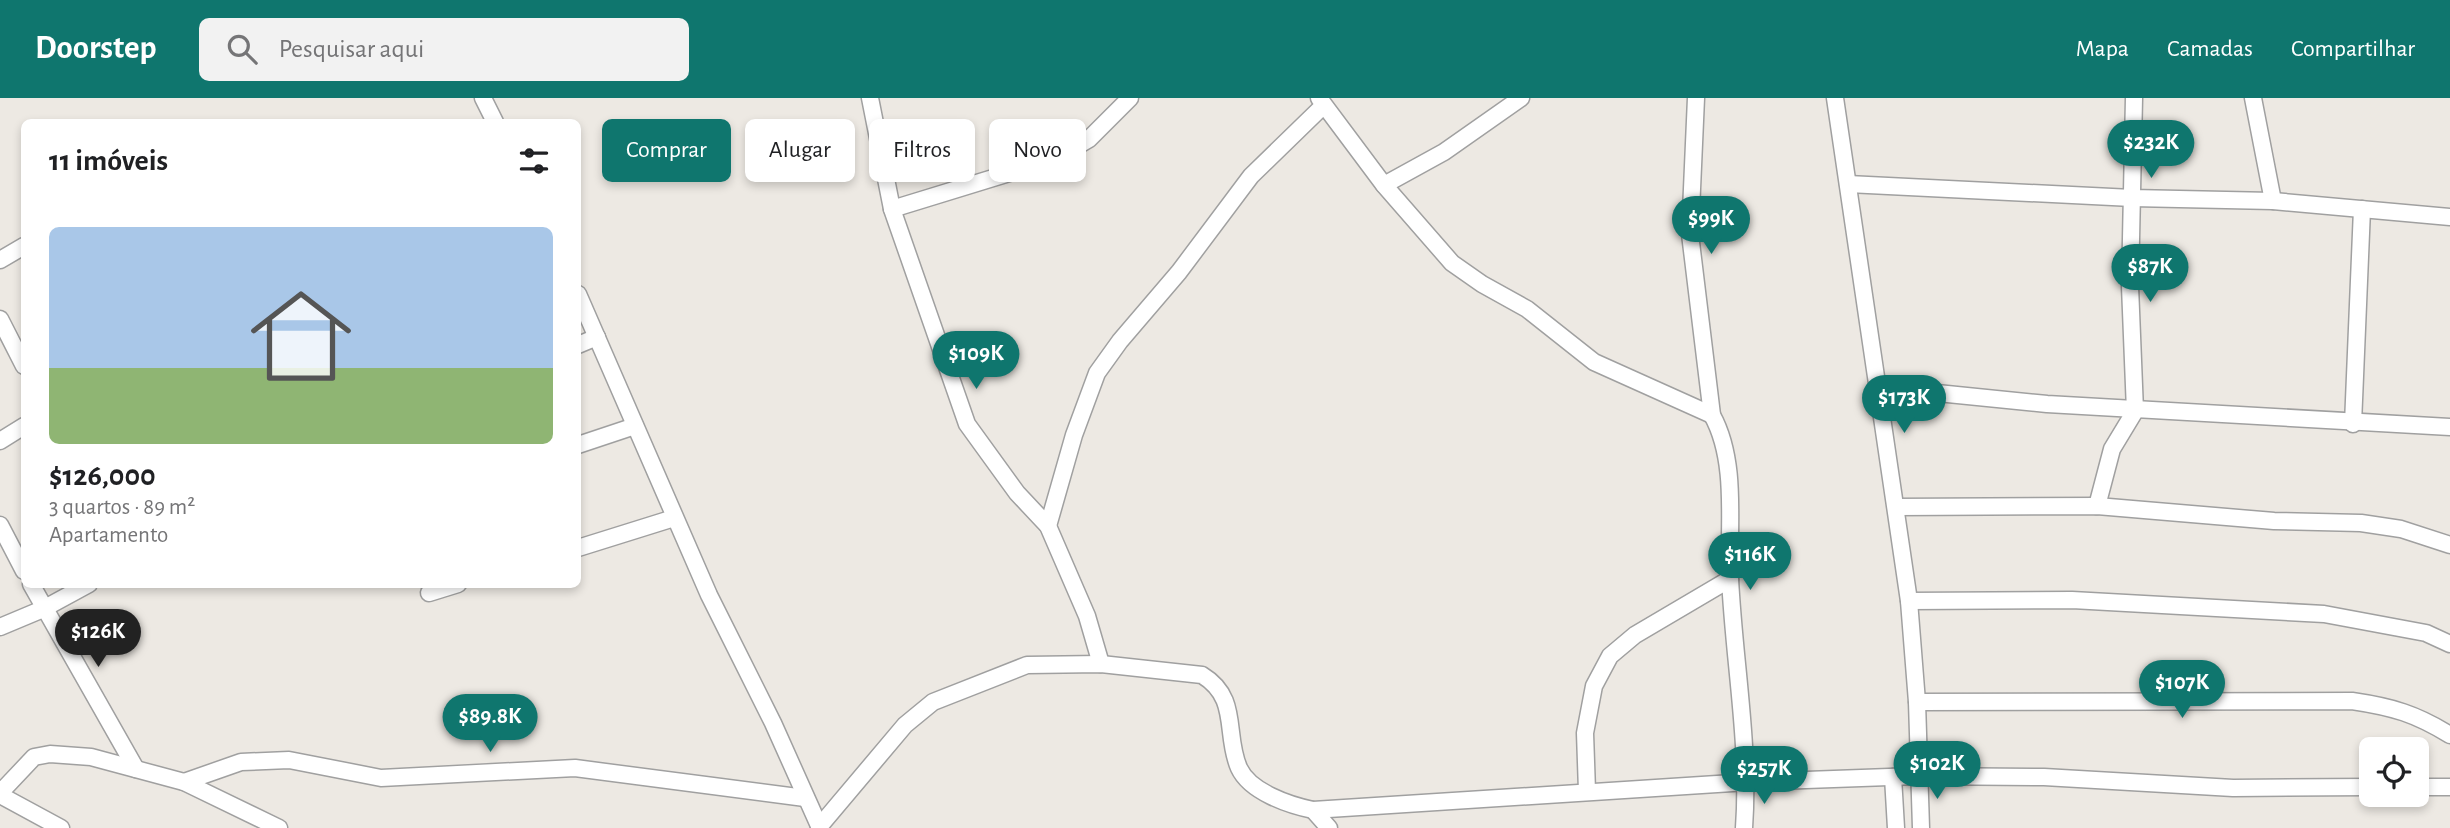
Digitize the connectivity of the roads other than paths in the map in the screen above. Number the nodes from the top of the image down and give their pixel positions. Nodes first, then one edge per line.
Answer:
1 (483, 98) edge
2 (870, 98) edge
3 (1130, 98) edge
4 (1521, 98) edge
5 (1696, 98) edge
6 (1835, 98) edge
7 (2134, 98) edge
8 (2253, 98) edge
9 (1321, 102) edge
10 (1500, 105) edge
11 (490, 119) edge
12 (1848, 184) junction
13 (1384, 185) junction
14 (2132, 198) junction
15 (2273, 201) junction
16 (892, 209) junction
17 (2362, 209) junction
18 (2450, 217) edge
19 (21, 248) edge
20 (0, 260) edge
21 (581, 301) edge
22 (0, 319) edge
23 (597, 337) junction
24 (581, 344) edge
25 (21, 360) edge
26 (1878, 387) junction
27 (2135, 411) junction
28 (1712, 415) junction
29 (2353, 424) junction
30 (635, 426) junction
31 (2450, 427) edge
32 (21, 428) edge
33 (0, 441) edge
34 (581, 444) edge
35 (2097, 506) junction
36 (1896, 507) junction
37 (674, 518) junction
38 (0, 525) edge
39 (1048, 526) junction
40 (2450, 545) edge
41 (581, 547) edge
42 (21, 565) edge
43 (1730, 579) junction
44 (33, 588) edge
45 (82, 588) edge
46 (445, 588) edge
47 (429, 593) dead end
48 (1909, 601) junction
49 (43, 610) junction
50 (0, 627) edge
51 (2450, 644) edge
52 (1101, 664) junction
53 (1917, 702) junction
54 (2450, 736) edge
55 (136, 769) junction
56 (1917, 776) junction
57 (1893, 777) junction
58 (184, 782) junction
59 (1748, 782) junction
60 (2429, 787) edge
61 (2450, 787) edge
62 (2359, 788) edge
63 (1587, 791) junction
64 (0, 794) edge
65 (804, 798) junction
66 (1312, 810) junction
67 (820, 827) edge
68 (61, 828) edge
69 (279, 828) edge
70 (1329, 828) edge
71 (1744, 828) edge
72 (1896, 828) edge
73 (1921, 828) edge

1 - 11 street
2 - 16 street
3 - 16 street
4 - 10 street
5 - 28 street
6 - 12 street
7 - 14 street
8 - 15 street
9 - 13 street
9 - 39 street
10 - 13 street
12 - 14 street
12 - 26 street
13 - 28 street
14 - 15 street
14 - 27 street
15 - 17 street
16 - 39 street
17 - 18 street
17 - 29 street
19 - 20 street
21 - 23 street
22 - 25 street
23 - 24 street
23 - 30 street
26 - 27 street
26 - 36 street
27 - 29 street
27 - 35 street
28 - 43 street
29 - 31 street
30 - 34 street
30 - 37 street
32 - 33 street
35 - 36 street
35 - 40 street
36 - 48 street
37 - 41 street
37 - 65 street
38 - 42 street
39 - 52 street
43 - 59 street
43 - 63 street
44 - 49 street
45 - 49 street
46 - 47 street
48 - 51 street
48 - 53 street
49 - 50 street
49 - 55 street
52 - 66 street
52 - 67 street
53 - 54 street
53 - 56 street
55 - 58 street
55 - 64 street
56 - 57 street
56 - 62 street
56 - 73 street
57 - 59 street
57 - 72 street
58 - 65 street
58 - 69 street
59 - 63 street
59 - 71 street
60 - 61 street
63 - 66 street
64 - 68 street
65 - 67 street
66 - 70 street

